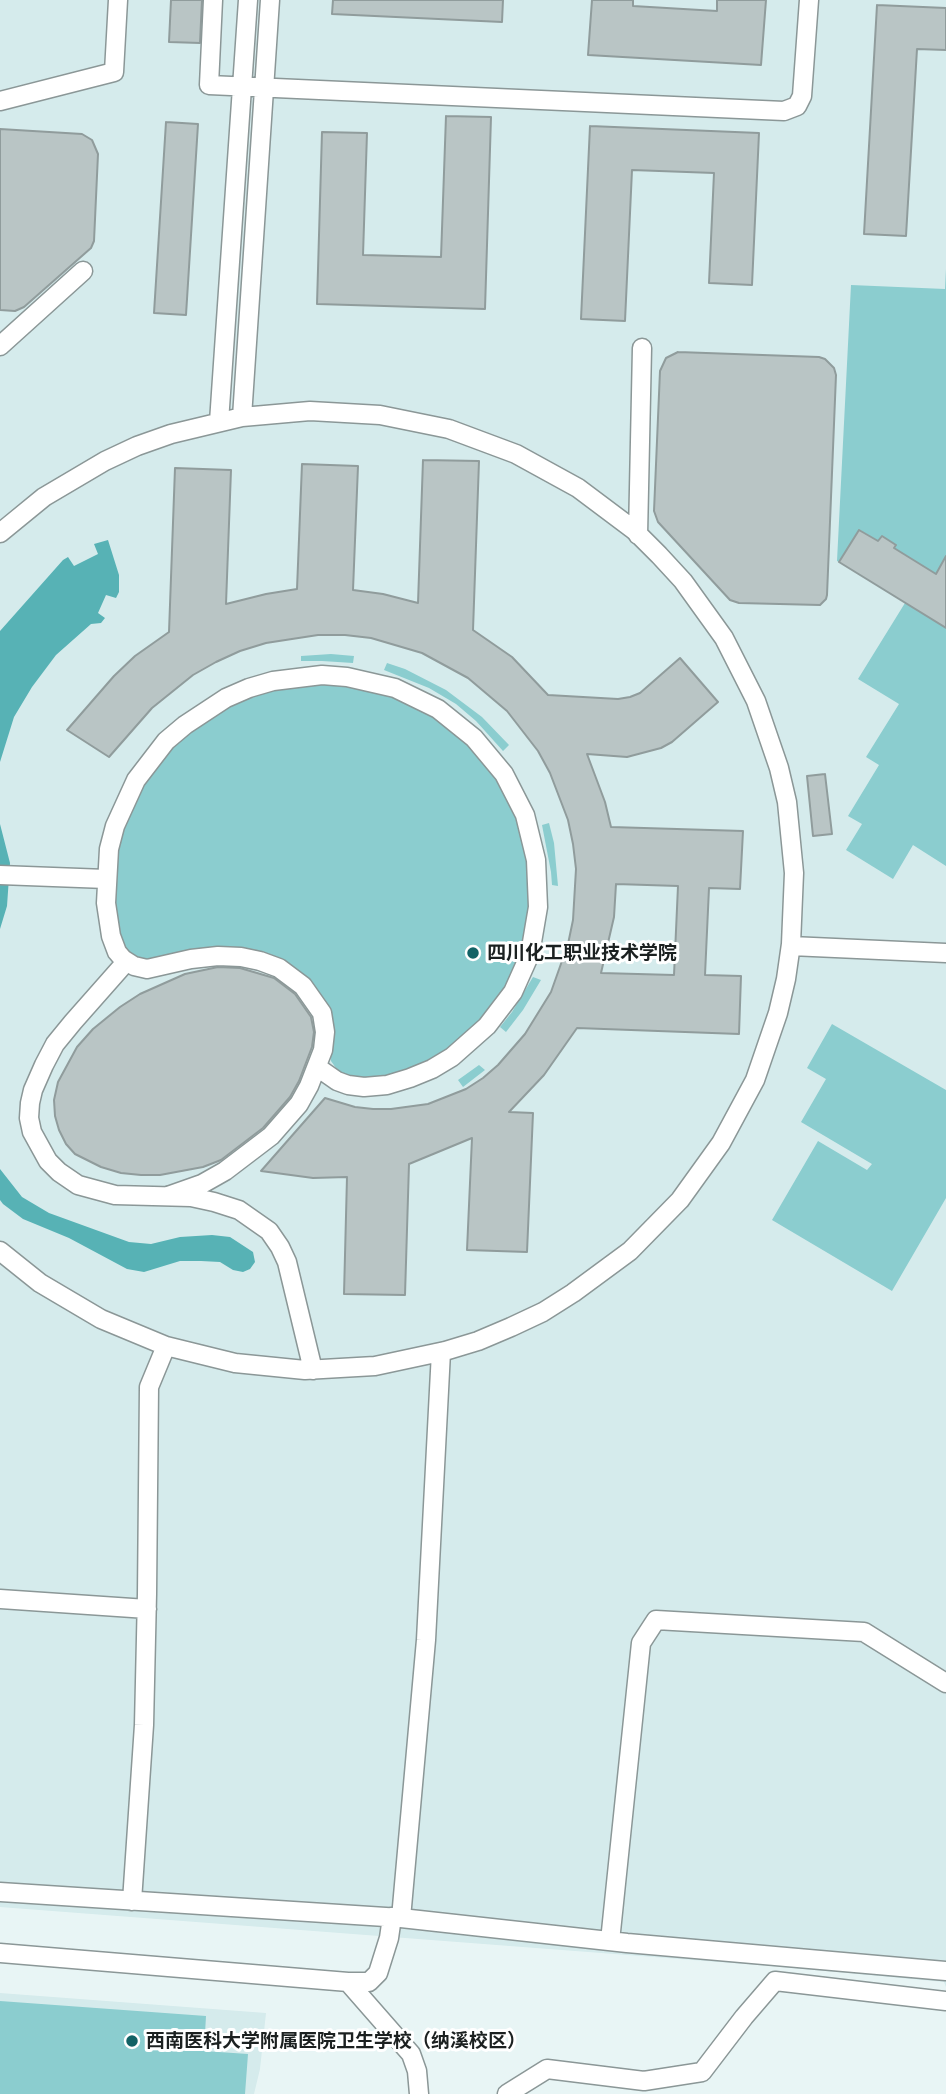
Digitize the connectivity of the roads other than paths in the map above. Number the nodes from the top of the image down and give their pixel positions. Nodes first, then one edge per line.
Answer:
1 (118, 0) edge
2 (213, 0) edge
3 (248, 0) edge
4 (271, 0) edge
5 (809, 0) edge
6 (242, 87) junction
7 (264, 88) junction
8 (0, 101) edge
9 (83, 271) dead end
10 (0, 346) edge
11 (642, 348) dead end
12 (242, 417) junction
13 (219, 422) junction
14 (0, 533) edge
15 (638, 535) junction
16 (8, 875) edge
17 (106, 879) junction
18 (791, 946) junction
19 (946, 953) edge
20 (126, 962) junction
21 (317, 1067) junction
22 (168, 1196) junction
23 (0, 1251) edge
24 (166, 1346) junction
25 (441, 1352) junction
26 (313, 1370) junction
27 (0, 1600) edge
28 (147, 1609) junction
29 (946, 1683) edge
30 (0, 1892) edge
31 (132, 1901) junction
32 (397, 1918) junction
33 (610, 1941) junction
34 (0, 1952) edge
35 (946, 1971) edge
36 (348, 1982) junction
37 (946, 2001) edge
38 (419, 2094) edge
39 (507, 2094) edge

1 - 8 street
2 - 6 street
3 - 6 street
4 - 7 street
5 - 7 street
6 - 7 street
6 - 13 street
7 - 12 street
9 - 10 street
11 - 15 street
12 - 13 street
12 - 15 street
13 - 14 street
15 - 18 street
16 - 17 street
17 - 20 street
17 - 21 street
18 - 19 street
18 - 25 street
20 - 21 street
20 - 22 street
21 - 22 street
22 - 26 street
23 - 24 street
24 - 26 street
24 - 28 street
25 - 26 street
25 - 32 street
27 - 28 street
28 - 31 street
29 - 33 street
30 - 31 street
31 - 32 street
32 - 33 street
32 - 36 street
33 - 35 street
34 - 36 street
36 - 38 street
37 - 39 street

